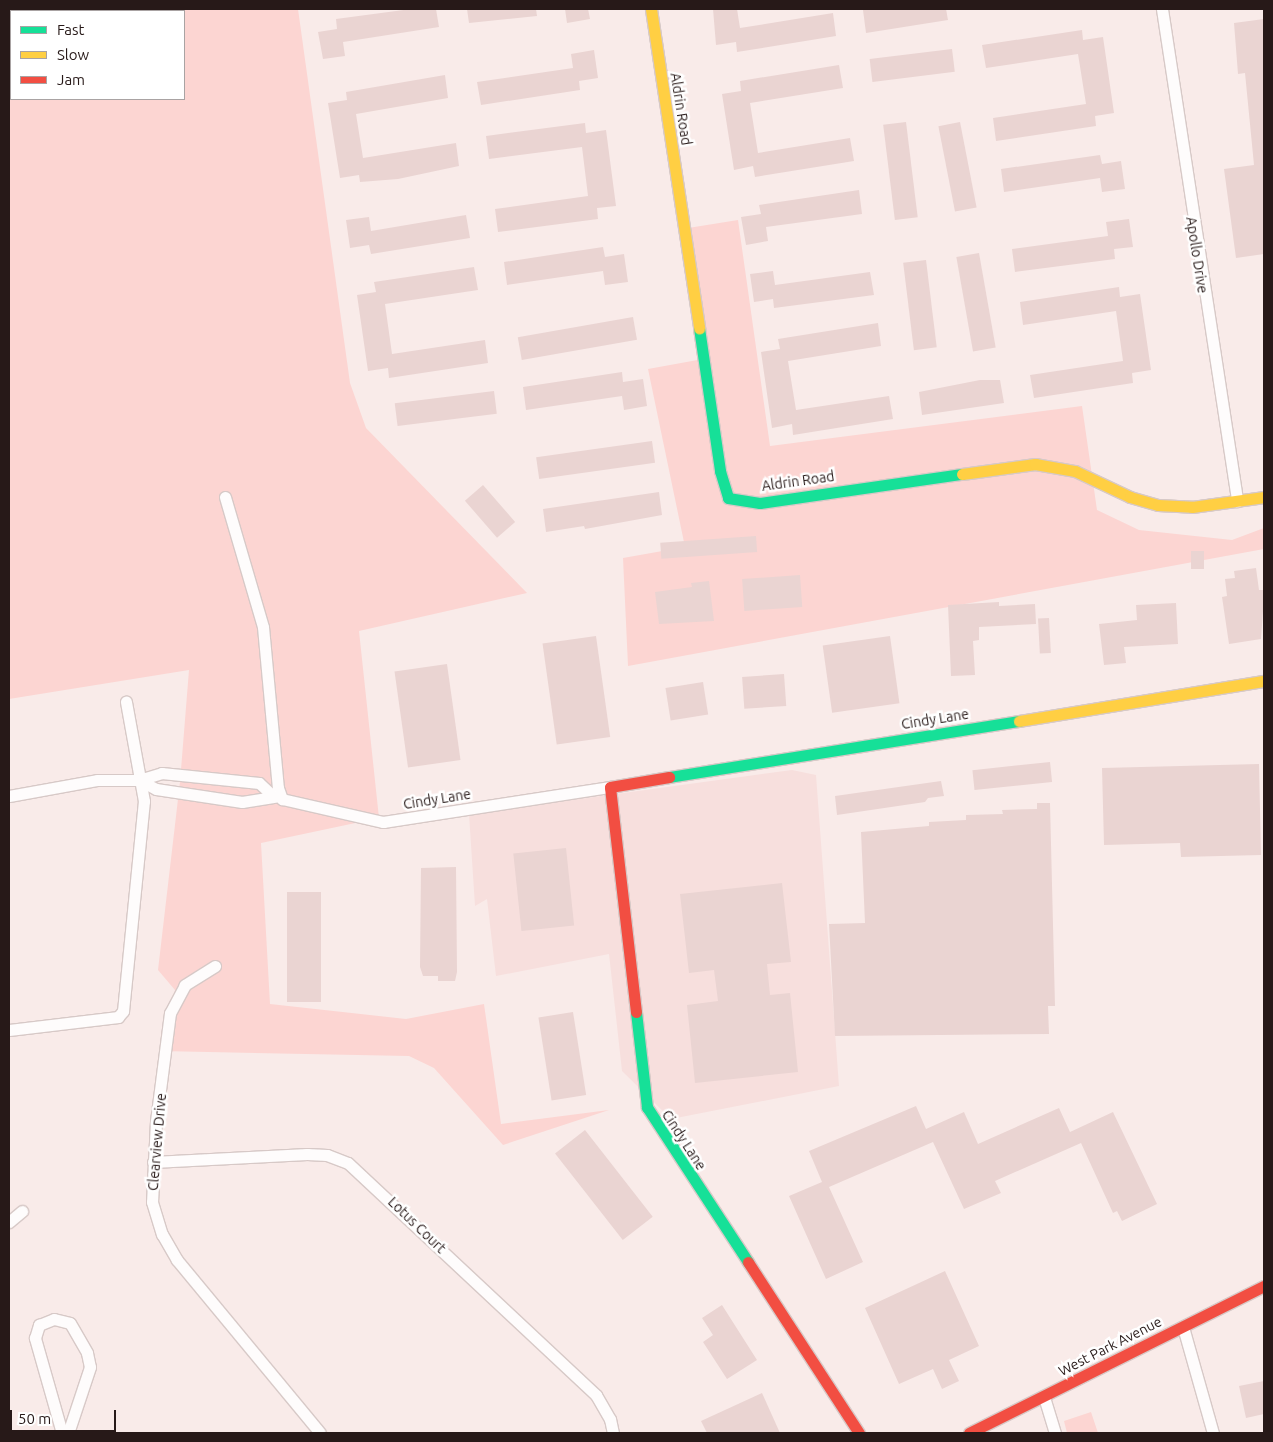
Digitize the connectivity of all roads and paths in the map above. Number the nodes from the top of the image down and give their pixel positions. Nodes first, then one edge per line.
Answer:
1 (651, 9) edge
2 (1162, 9) edge
3 (225, 497) dead end
4 (1264, 497) edge
5 (1237, 500) junction
6 (1264, 681) edge
7 (126, 702) dead end
8 (139, 780) junction
9 (610, 786) junction
10 (277, 793) junction
11 (9, 796) edge
12 (215, 966) dead end
13 (9, 1030) edge
14 (153, 1162) junction
15 (22, 1211) dead end
16 (9, 1222) edge
17 (1264, 1286) edge
18 (1183, 1326) junction
19 (1044, 1397) junction
20 (62, 1433) edge
21 (68, 1433) edge
22 (320, 1433) edge
23 (613, 1433) edge
24 (859, 1433) edge
25 (969, 1433) edge
26 (1055, 1433) edge
27 (1213, 1433) edge

1 - 5 street, Aldrin Road
2 - 5 street, Apollo Drive
3 - 10 street
4 - 5 street
6 - 9 street, Cindy Lane
7 - 8 street
8 - 10 street, Cindy Lane
8 - 10 street
8 - 11 street
8 - 13 street
9 - 10 street, Cindy Lane
9 - 24 street, Cindy Lane
12 - 14 street, Clearview Drive
14 - 22 street, Clearview Drive
14 - 23 street, Lotus Court
15 - 16 street
17 - 18 street, West Park Avenue
18 - 19 street, West Park Avenue
18 - 27 street
19 - 25 street, West Park Avenue
19 - 26 street
20 - 21 street

